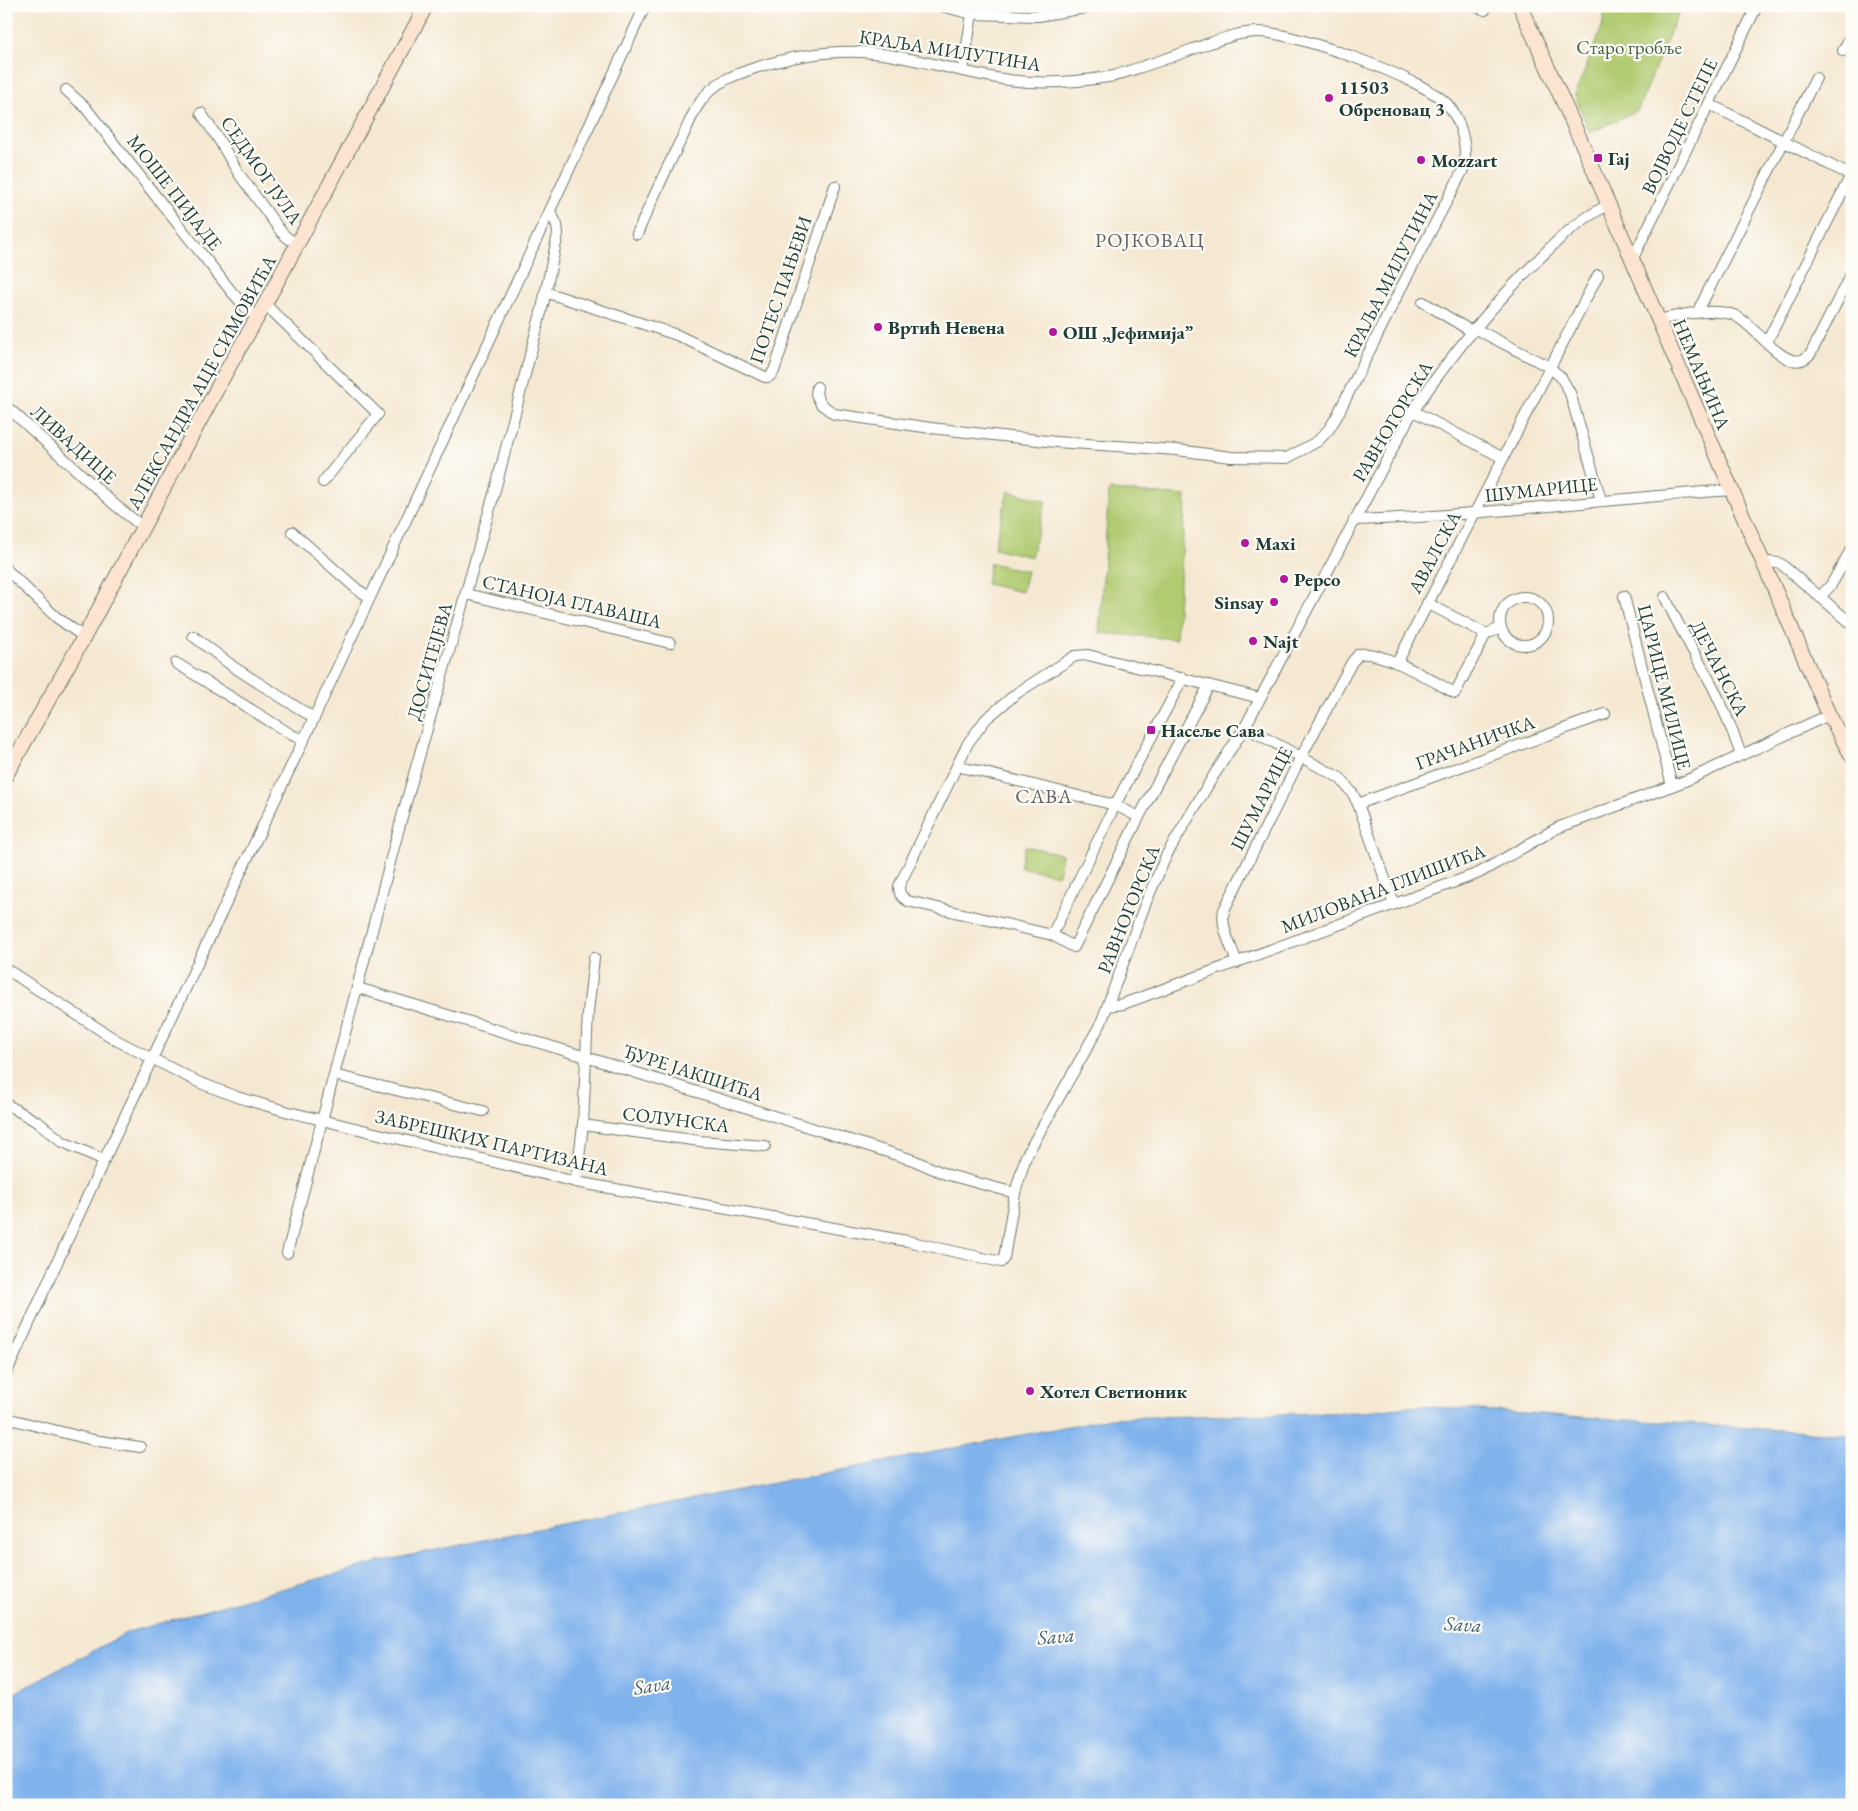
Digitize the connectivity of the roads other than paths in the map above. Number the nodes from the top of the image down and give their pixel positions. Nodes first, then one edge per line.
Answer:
1 (426, 6) edge
2 (645, 6) edge
3 (941, 6) edge
4 (1097, 6) edge
5 (1520, 6) edge
6 (1757, 6) edge
7 (972, 14) junction
8 (1852, 33) edge
9 (1843, 51) dead end
10 (963, 71) junction
11 (1816, 78) dead end
12 (66, 90) dead end
13 (1709, 104) junction
14 (201, 113) dead end
15 (1784, 142) junction
16 (1851, 175) edge
17 (835, 186) dead end
18 (1608, 205) junction
19 (550, 211) junction
20 (637, 234) dead end
21 (298, 243) junction
22 (1632, 260) junction
23 (1852, 272) edge
24 (1598, 275) dead end
25 (545, 292) junction
26 (1423, 302) dead end
27 (265, 304) junction
28 (1697, 313) junction
29 (257, 317) junction
30 (1658, 320) junction
31 (1473, 330) junction
32 (1767, 342) junction
33 (1549, 367) junction
34 (817, 387) dead end
35 (6, 406) edge
36 (1413, 411) junction
37 (1503, 458) junction
38 (323, 482) dead end
39 (1731, 490) junction
40 (1600, 500) junction
41 (1474, 513) junction
42 (1354, 520) junction
43 (143, 527) junction
44 (292, 532) dead end
45 (1852, 548) edge
46 (1764, 563) junction
47 (6, 569) edge
48 (466, 594) junction
49 (1624, 596) dead end
50 (370, 597) junction
51 (1666, 597) dead end
52 (1820, 597) junction
53 (1427, 603) junction
54 (1852, 624) edge
55 (1501, 628) junction
56 (1486, 634) junction
57 (193, 636) dead end
58 (84, 637) junction
59 (670, 643) dead end
60 (176, 663) dead end
61 (1397, 663) junction
62 (1183, 678) junction
63 (1208, 685) junction
64 (1260, 698) junction
65 (1605, 714) dead end
66 (1829, 715) junction
67 (314, 718) junction
68 (1245, 727) junction
69 (304, 740) junction
70 (1741, 755) junction
71 (1852, 756) edge
72 (1301, 757) junction
73 (957, 766) junction
74 (6, 776) edge
75 (1672, 786) junction
76 (1358, 804) junction
77 (1115, 805) junction
78 (1139, 817) junction
79 (1394, 904) junction
80 (1052, 936) junction
81 (594, 958) dead end
82 (1237, 963) junction
83 (6, 969) edge
84 (358, 988) junction
85 (1108, 1006) junction
86 (586, 1057) junction
87 (153, 1060) junction
88 (334, 1075) junction
89 (6, 1104) edge
90 (483, 1111) dead end
91 (322, 1119) junction
92 (583, 1124) junction
93 (765, 1146) dead end
94 (104, 1160) junction
95 (576, 1182) junction
96 (1015, 1193) junction
97 (287, 1253) dead end
98 (1001, 1262) joint
99 (6, 1374) edge
100 (6, 1418) edge
101 (140, 1447) dead end

1 - 21 street, АЛЕКСАНДРА АЦЕ СИМОВИЋА
2 - 19 street
3 - 7 street
4 - 7 street
5 - 18 street, НЕМАЊИНА
6 - 13 street, ВОЈВОДЕ СТЕПЕ
7 - 10 street
8 - 9 street
10 - 20 street, КРАЉА МИЛУТИНА
10 - 34 street, КРАЉА МИЛУТИНА
11 - 15 street
12 - 29 street, МОШЕ ПИЈАДЕ
13 - 15 street
13 - 22 street, ВОЈВОДЕ СТЕПЕ
14 - 21 street, СЕДМОГ ЈУЛА
15 - 16 street
15 - 28 street
16 - 32 street
17 - 25 street, ПОТЕС ПАЊЕВИ
18 - 22 street, НЕМАЊИНА
18 - 31 street, РАВНОГОРСКА
19 - 25 street, ДОСИТЕЈЕВА
19 - 50 street
21 - 27 street, АЛЕКСАНДРА АЦЕ СИМОВИЋА
22 - 30 street, НЕМАЊИНА
23 - 32 street
24 - 33 street, АВАЛСКА
25 - 48 street, ДОСИТЕЈЕВА
26 - 31 street
27 - 29 street, АЛЕКСАНДРА АЦЕ СИМОВИЋА
27 - 38 street
28 - 30 street
28 - 32 street
29 - 43 street, АЛЕКСАНДРА АЦЕ СИМОВИЋА
30 - 39 street, НЕМАЊИНА
31 - 33 street
31 - 36 street, РАВНОГОРСКА
33 - 37 street, АВАЛСКА
33 - 40 street
35 - 43 street, ЛИВАДИЦЕ
36 - 37 street
36 - 42 street, РАВНОГОРСКА
37 - 41 street, АВАЛСКА
39 - 40 street, ШУМАРИЦЕ
39 - 46 street, НЕМАЊИНА
40 - 41 street, ШУМАРИЦЕ
41 - 42 street, ШУМАРИЦЕ
41 - 53 street, АВАЛСКА
42 - 64 street, РАВНОГОРСКА
43 - 58 street, АЛЕКСАНДРА АЦЕ СИМОВИЋА
44 - 50 street
45 - 52 street
46 - 52 street
46 - 66 street, НЕМАЊИНА
47 - 58 street
48 - 59 street, СТАНОЈА ГЛАВАША
48 - 84 street, ДОСИТЕЈЕВА
49 - 75 street, ЦАРИЦЕ МИЛИЦЕ
50 - 67 street
51 - 70 street, ДЕЧАНСКА
52 - 54 street
53 - 56 street
53 - 61 street, АВАЛСКА
55 - 55 street
55 - 56 street
56 - 61 street
57 - 67 street
58 - 74 street, АЛЕКСАНДРА АЦЕ СИМОВИЋА
60 - 69 street
61 - 72 street, ШУМАРИЦЕ
62 - 63 street, РАВНОГОРСКА
62 - 73 street, РАВНОГОРСКА
62 - 77 street
63 - 64 street, РАВНОГОРСКА
63 - 78 street, РАВНОГОРСКА
64 - 68 street, РАВНОГОРСКА
65 - 76 street, ГРАЧАНИЧКА
66 - 70 street, МИЛОВАНА ГЛИШИЋА
66 - 71 street, НЕМАЊИНА
67 - 69 street
68 - 72 street
68 - 85 street, РАВНОГОРСКА
69 - 87 street
70 - 75 street, МИЛОВАНА ГЛИШИЋА
72 - 76 street
72 - 82 street, ШУМАРИЦЕ
73 - 77 street, РАВНОГОРСКА
73 - 80 street, РАВНОГОРСКА
75 - 79 street, МИЛОВАНА ГЛИШИЋА
76 - 79 street
77 - 78 street, РАВНОГОРСКА
77 - 80 street
78 - 80 street, РАВНОГОРСКА
79 - 82 street, МИЛОВАНА ГЛИШИЋА
81 - 86 street
82 - 85 street, МИЛОВАНА ГЛИШИЋА
83 - 87 street, ЗАБРЕШКИХ ПАРТИЗАНА
84 - 86 street, ЂУРЕ ЈАКШИЋА
84 - 88 street, ДОСИТЕЈЕВА
85 - 96 street, РАВНОГОРСКА
86 - 92 street
86 - 96 street, ЂУРЕ ЈАКШИЋА
87 - 91 street, ЗАБРЕШКИХ ПАРТИЗАНА
87 - 94 street
88 - 90 street
88 - 91 street, ДОСИТЕЈЕВА
89 - 94 street
91 - 95 street, ЗАБРЕШКИХ ПАРТИЗАНА
91 - 97 street, ДОСИТЕЈЕВА
92 - 93 street, СОЛУНСКА
92 - 95 street
94 - 99 street
95 - 98 street, ЗАБРЕШКИХ ПАРТИЗАНА
96 - 98 street, РАВНОГОРСКА
100 - 101 street

